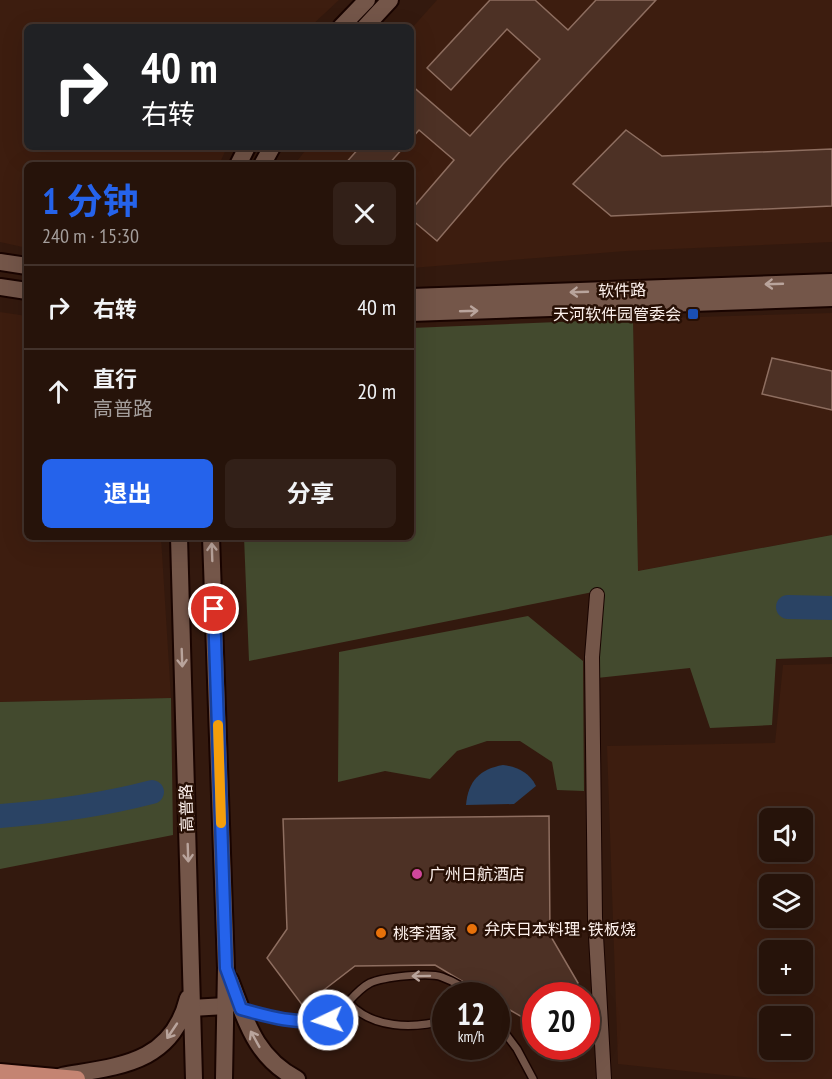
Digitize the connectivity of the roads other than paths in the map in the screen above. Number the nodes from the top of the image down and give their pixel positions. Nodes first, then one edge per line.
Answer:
1 (367, 0) edge
2 (390, 0) edge
3 (344, 24) edge
4 (369, 24) edge
5 (0, 262) edge
6 (24, 266) edge
7 (832, 282) edge
8 (0, 287) edge
9 (24, 291) edge
10 (414, 297) edge
11 (832, 298) edge
12 (414, 313) edge
13 (179, 540) edge
14 (211, 540) edge
15 (597, 595) dead end
16 (191, 976) junction
17 (452, 982) edge
18 (348, 1002) junction
19 (191, 1008) junction
20 (234, 1008) junction
21 (432, 1023) edge
22 (510, 1040) edge
23 (0, 1072) edge
24 (58, 1077) junction
25 (77, 1079) edge
26 (194, 1079) edge
27 (224, 1079) edge
28 (297, 1079) edge
29 (533, 1079) edge
30 (604, 1079) edge

1 - 3 main road
2 - 4 main road
5 - 6 main road
7 -> 10 main road, 软件路
8 - 9 main road
12 -> 11 main road, 软件路
13 -> 16 main road, 高普路
20 -> 14 main road, 高普路
15 - 30 street
16 - 19 main road, 高普路
16 -> 24 main road
17 -> 18 lane
18 - 20 lane
18 - 21 lane
19 - 20 main road
19 - 26 main road, 高普路
20 - 27 main road, 高普路
28 -> 20 main road
22 - 29 lane
23 - 24 main road
24 - 25 main road

